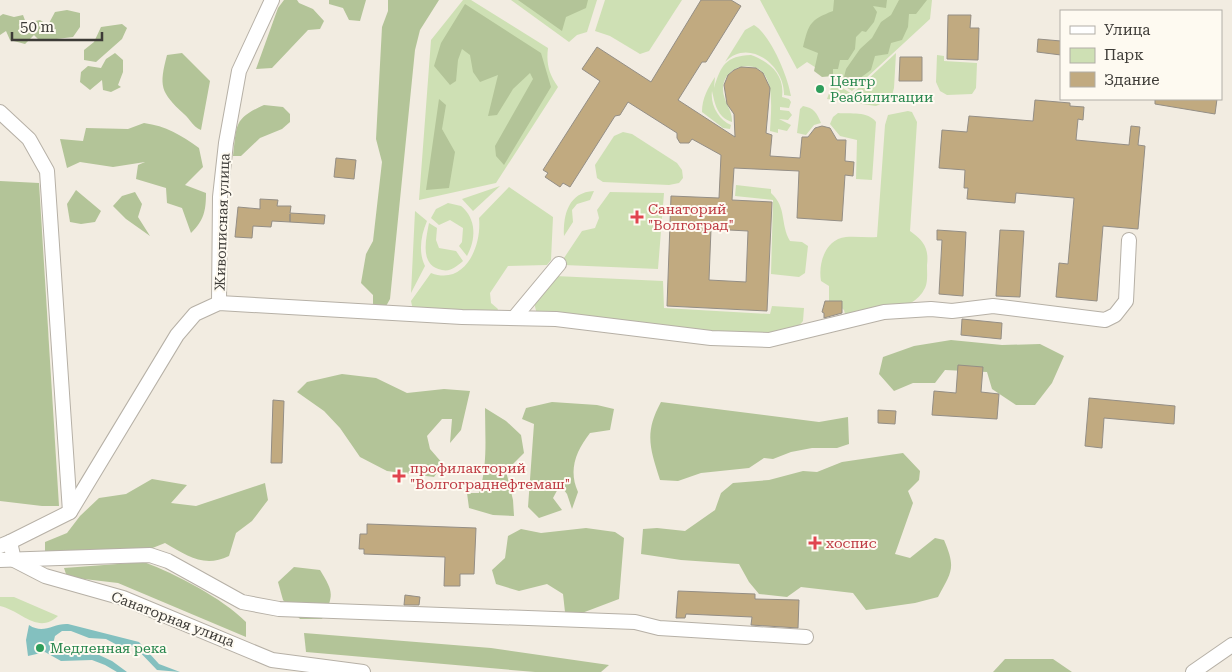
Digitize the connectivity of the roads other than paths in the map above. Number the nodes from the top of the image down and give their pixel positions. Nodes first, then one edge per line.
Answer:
1 (272, 0) edge
2 (0, 112) edge
3 (1128, 240) dead end
4 (559, 264) dead end
5 (219, 302) junction
6 (514, 318) junction
7 (70, 512) junction
8 (5, 544) edge
9 (7, 560) edge
10 (806, 637) dead end
11 (1232, 645) edge
12 (363, 672) edge
13 (1193, 672) edge

1 - 5 street, Живописная улица
2 - 7 street
3 - 6 street
4 - 6 street
5 - 6 street
5 - 7 street
7 - 8 street
8 - 9 street
9 - 10 street
9 - 12 street, Санаторная улица
11 - 13 street

